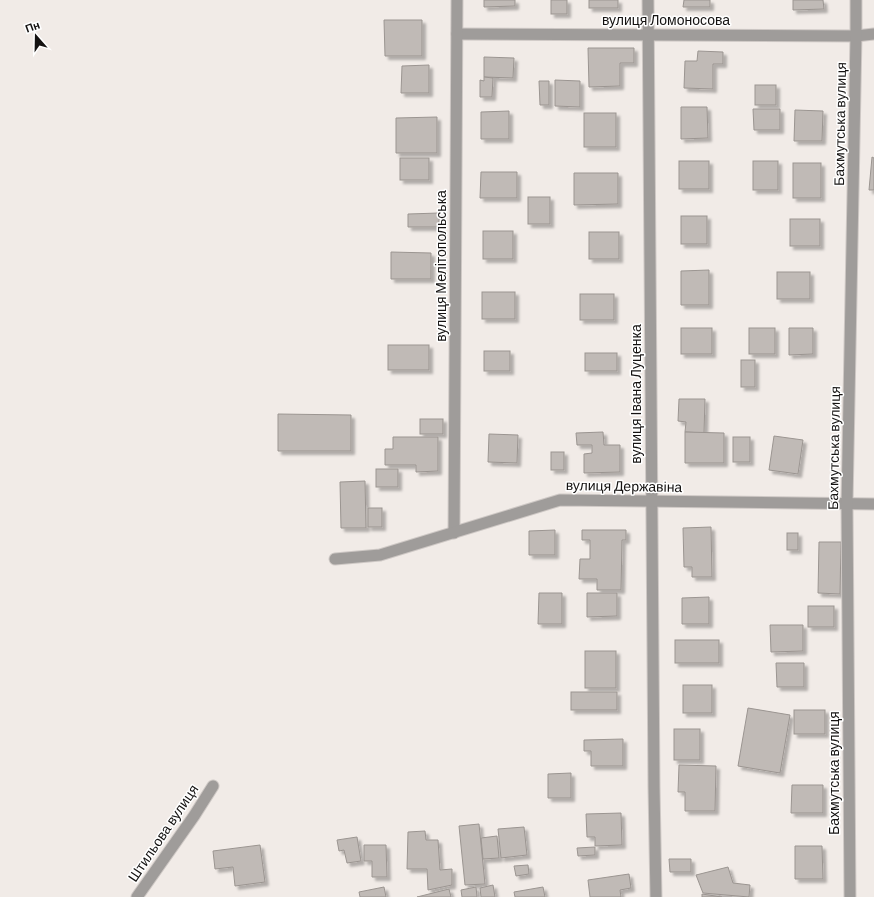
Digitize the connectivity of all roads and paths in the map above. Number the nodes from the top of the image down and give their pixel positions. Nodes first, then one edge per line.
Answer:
1 (457, 0) edge
2 (648, 0) edge
3 (856, 0) edge
4 (457, 34) junction
5 (874, 34) edge
6 (648, 35) junction
7 (856, 36) junction
8 (652, 502) junction
9 (847, 504) junction
10 (874, 504) edge
11 (454, 533) junction
12 (335, 559) dead end
13 (213, 786) dead end
14 (137, 897) edge
15 (656, 897) edge
16 (850, 897) edge

1 - 4 street, вулиця Мелітопольська
2 - 6 street, вулиця Івана Луценка
3 - 7 street, Бахмутська вулиця
4 - 6 street, вулиця Ломоносова
4 - 11 street, вулиця Мелітопольська
5 - 7 street, вулиця Ломоносова
6 - 7 street, вулиця Ломоносова
6 - 8 street, вулиця Івана Луценка
7 - 9 street, Бахмутська вулиця
8 - 9 street, вулиця Державіна
8 - 11 street, вулиця Державіна
8 - 15 street, вулиця Івана Луценка
9 - 10 street, вулиця Державіна
9 - 16 street, Бахмутська вулиця
11 - 12 street, вулиця Державіна
13 - 14 street, Штильова вулиця

